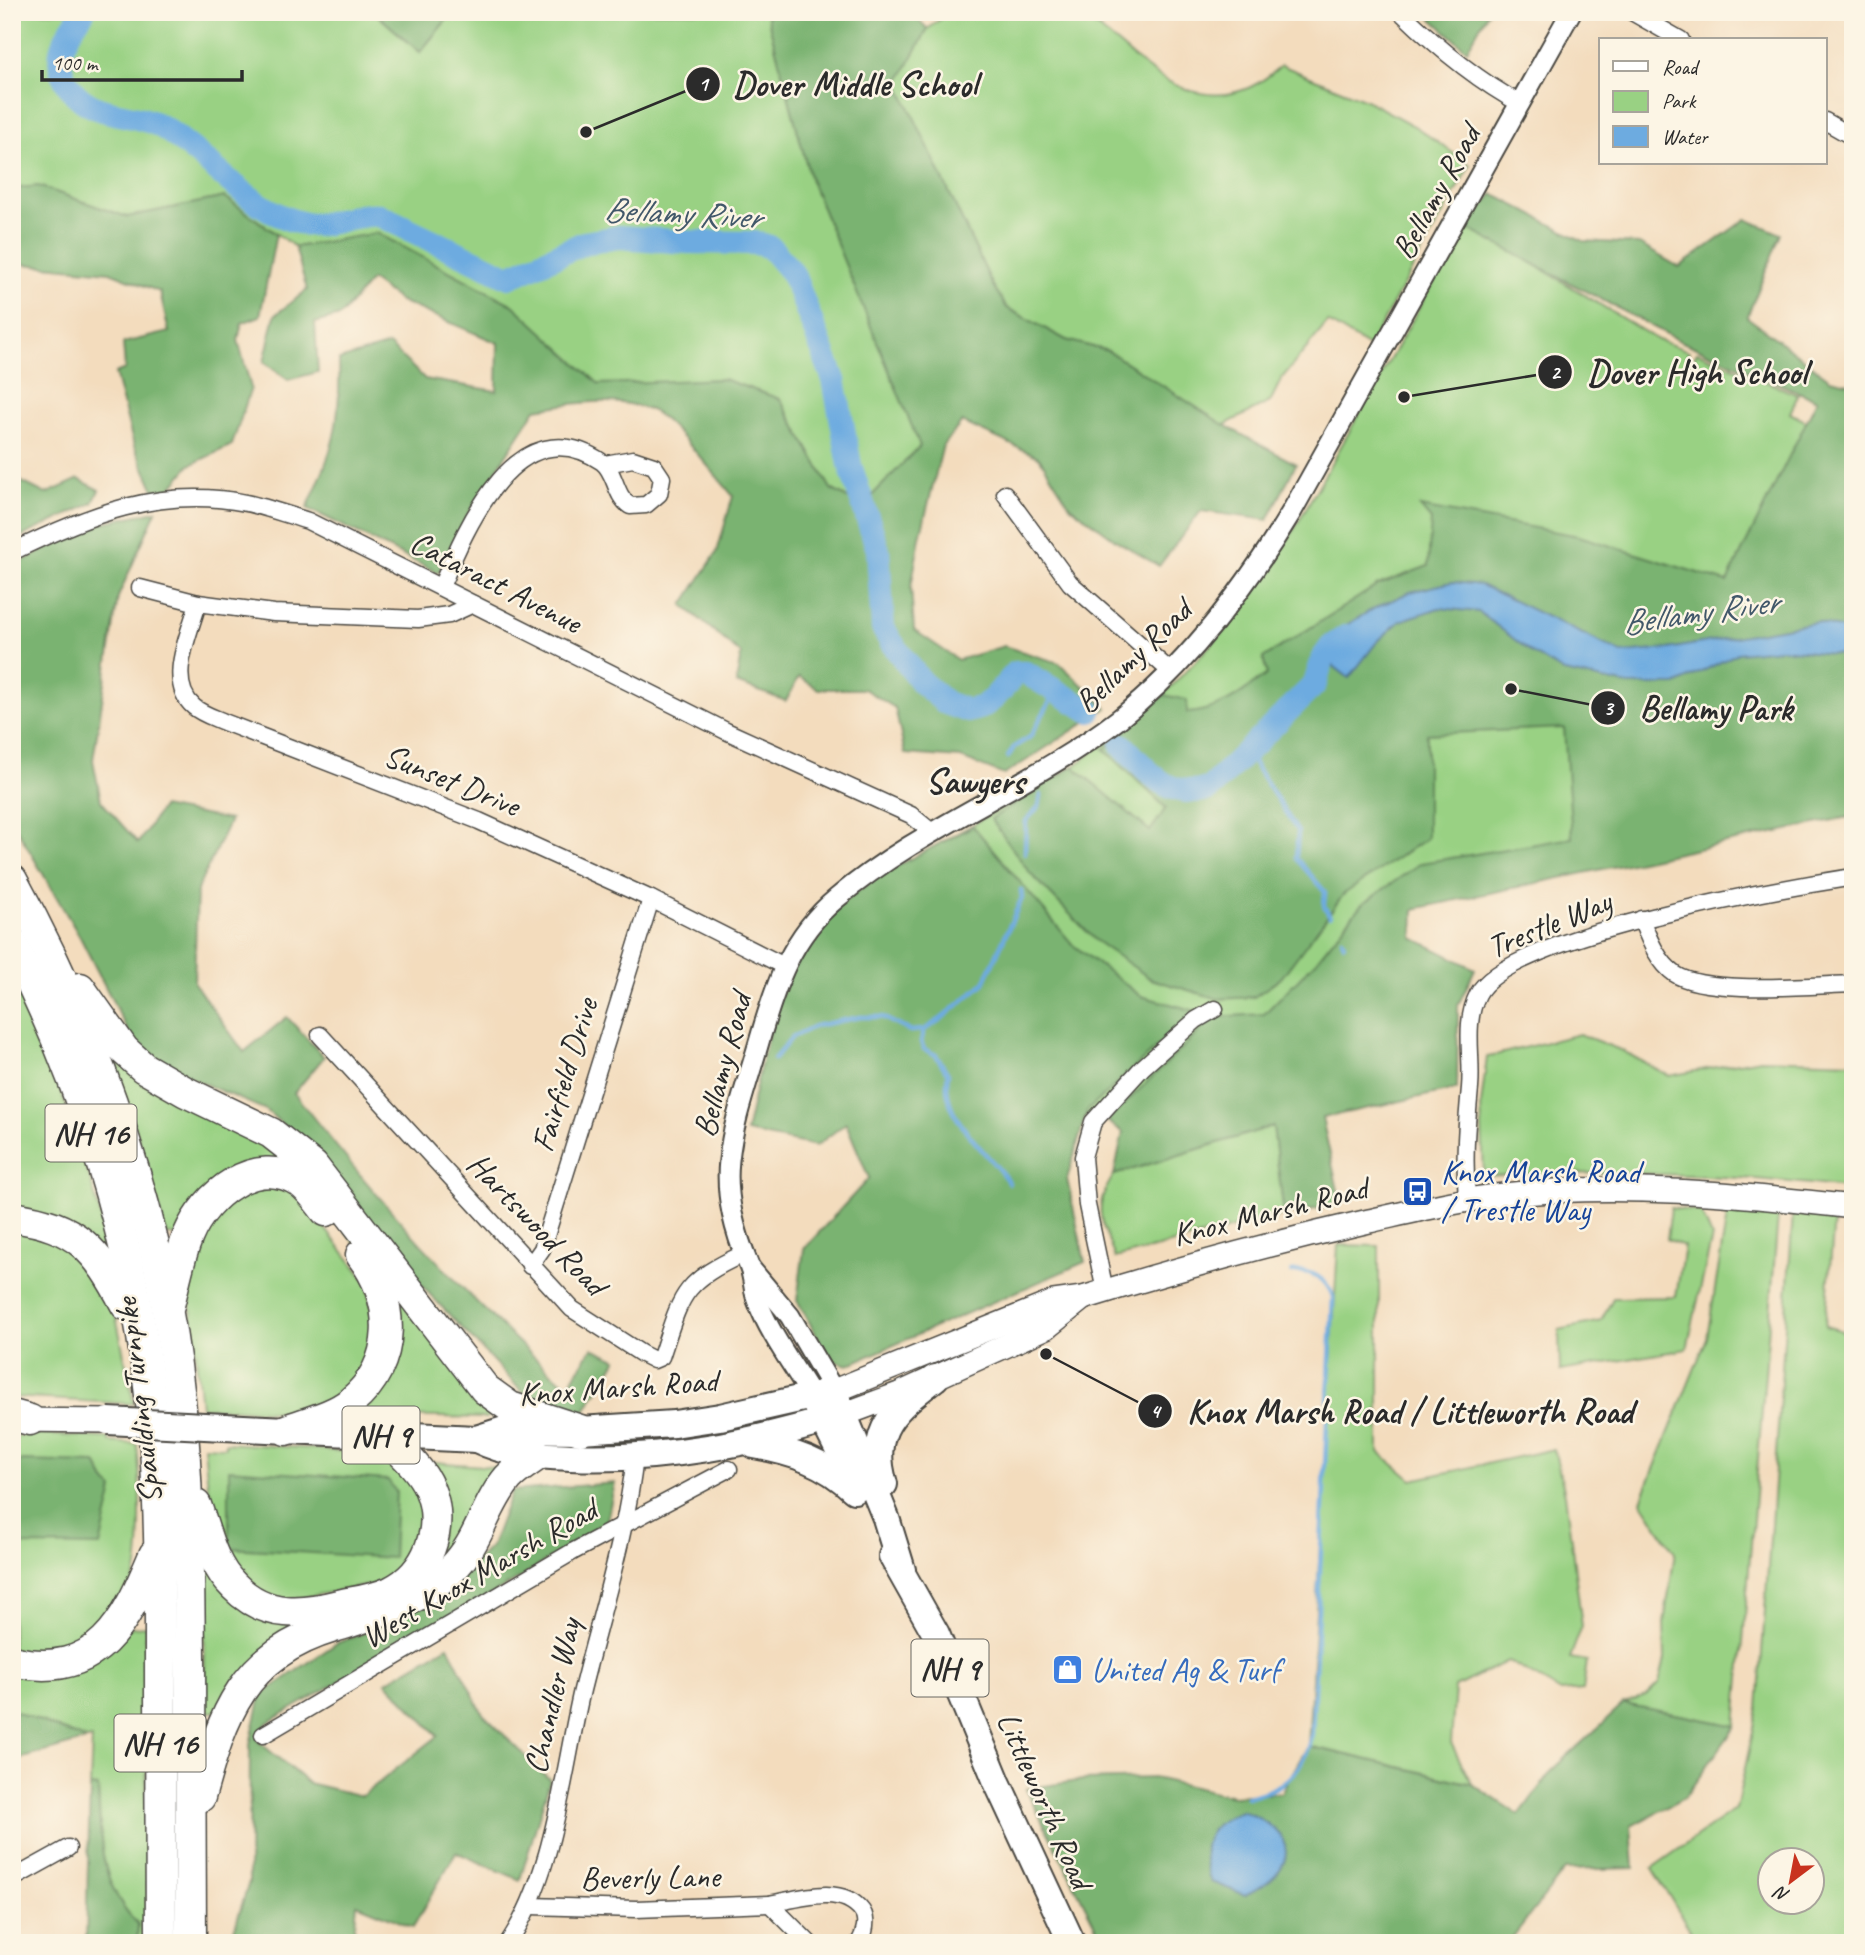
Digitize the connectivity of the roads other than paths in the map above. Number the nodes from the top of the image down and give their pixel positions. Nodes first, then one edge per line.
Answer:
1 (1401, 12) edge
2 (1571, 12) edge
3 (1632, 12) edge
4 (1678, 38) edge
5 (1521, 104) junction
6 (1826, 122) edge
7 (1853, 137) edge
8 (605, 464) dead end
9 (1005, 494) dead end
10 (12, 552) edge
11 (441, 587) junction
12 (140, 588) dead end
13 (198, 603) junction
14 (473, 604) junction
15 (1170, 671) junction
16 (933, 833) junction
17 (1853, 877) edge
18 (12, 880) edge
19 (651, 899) junction
20 (1642, 919) junction
21 (41, 932) junction
22 (12, 943) edge
23 (784, 966) junction
24 (1853, 984) edge
25 (1215, 1009) dead end
26 (320, 1035) dead end
27 (1467, 1200) junction
28 (1853, 1207) edge
29 (12, 1217) edge
30 (747, 1261) junction
31 (530, 1266) junction
32 (1105, 1291) junction
33 (1083, 1298) junction
34 (167, 1312) junction
35 (141, 1333) junction
36 (935, 1378) junction
37 (828, 1405) junction
38 (18, 1418) edge
39 (108, 1421) joint
40 (286, 1430) junction
41 (580, 1430) junction
42 (384, 1435) junction
43 (476, 1439) junction
44 (745, 1443) junction
45 (538, 1455) junction
46 (635, 1457) junction
47 (729, 1469) dead end
48 (187, 1478) junction
49 (861, 1497) junction
50 (623, 1524) junction
51 (159, 1544) junction
52 (902, 1570) junction
53 (936, 1634) junction
54 (12, 1661) edge
55 (263, 1735) dead end
56 (191, 1835) junction
57 (68, 1848) dead end
58 (12, 1879) edge
59 (770, 1904) junction
60 (530, 1906) junction
61 (161, 1943) edge
62 (191, 1943) edge
63 (508, 1943) edge
64 (809, 1943) edge
65 (859, 1943) edge
66 (1072, 1943) edge

1 - 5 street
2 - 5 street, Bellamy Road
3 - 4 street
5 - 15 street, Bellamy Road
6 - 7 street
8 - 11 street
9 - 15 street
10 - 11 street, Cataract Avenue
11 - 14 street, Cataract Avenue
12 - 13 street
13 - 14 street
13 - 19 street, Sunset Drive
14 - 16 street, Cataract Avenue
15 - 16 street, Bellamy Road
16 - 23 street, Bellamy Road
17 - 20 street, Trestle Way
18 - 21 highway, Spaulding Turnpike / NH 16
19 - 23 street, Sunset Drive
19 - 31 street, Fairfield Drive
20 - 24 street
20 - 27 street, Trestle Way
21 - 34 highway, Spaulding Turnpike / NH 16
21 - 41 highway
22 - 35 highway, Spaulding Turnpike / NH 16
23 - 30 street, Bellamy Road
25 - 32 street
26 - 31 street, Hartswood Road
27 - 28 main road, Knox Marsh Road
27 - 32 main road, Knox Marsh Road
29 - 35 highway
30 - 31 street, Hartswood Road
30 - 37 street, Bellamy Road
32 - 33 main road, Knox Marsh Road
33 - 36 main road, Knox Marsh Road
33 - 37 main road, Knox Marsh Road
34 - 40 highway
34 - 48 highway, Spaulding Turnpike / NH 16
35 - 51 highway, Spaulding Turnpike / NH 16
36 - 37 main road, Knox Marsh Road
36 - 53 main road
37 - 41 main road, Knox Marsh Road / NH 9
37 - 44 main road, Knox Marsh Road
37 - 49 main road, Littleworth Road / NH 9
37 - 52 main road, Littleworth Road / NH 9
38 - 39 main road, Knox Marsh Road / NH 9
39 - 40 main road, Knox Marsh Road / NH 9, bridge
40 - 42 main road, Knox Marsh Road / NH 9
41 - 43 main road, Knox Marsh Road / NH 9
42 - 43 main road, Knox Marsh Road / NH 9
42 - 48 highway
43 - 45 main road, Knox Marsh Road / NH 9
44 - 46 main road, Knox Marsh Road / NH 9
44 - 49 main road, NH 9
45 - 46 main road, Knox Marsh Road / NH 9
45 - 56 highway
46 - 50 street, Chandler Way
47 - 50 street, West Knox Marsh Road
48 - 56 highway, Spaulding Turnpike / NH 16
49 - 52 main road, Littleworth Road / NH 9
50 - 55 street, West Knox Marsh Road
50 - 60 street, Chandler Way
51 - 54 highway
51 - 61 highway, Spaulding Turnpike / NH 16
52 - 53 main road, Littleworth Road / NH 9
53 - 66 main road, Littleworth Road / NH 9
56 - 62 highway, Spaulding Turnpike / NH 16
57 - 58 street
59 - 60 street, Beverly Lane
59 - 64 street
59 - 65 street, Beverly Lane
60 - 63 street, Chandler Way

